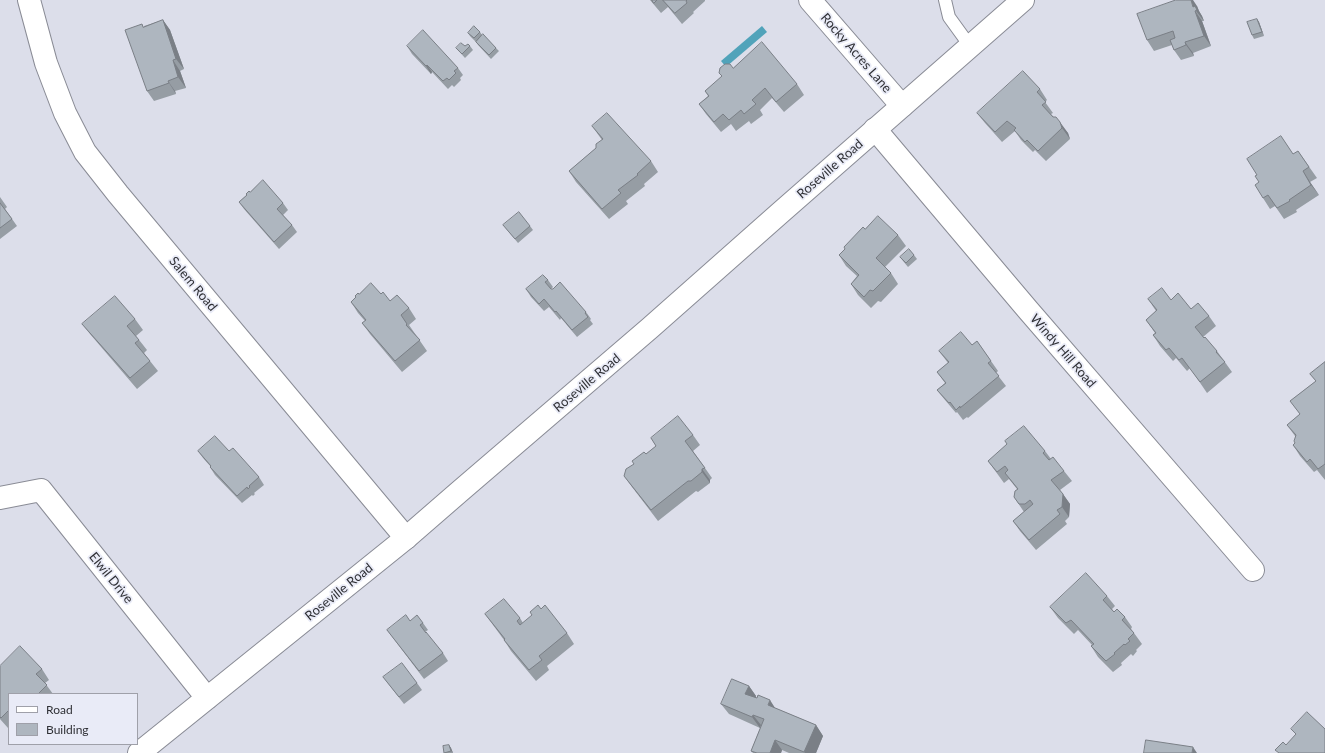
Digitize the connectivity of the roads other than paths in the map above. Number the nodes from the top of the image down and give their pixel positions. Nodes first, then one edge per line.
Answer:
1 (29, 0) edge
2 (810, 0) edge
3 (945, 0) edge
4 (1023, 0) edge
5 (970, 46) junction
6 (902, 106) junction
7 (875, 129) junction
8 (0, 498) edge
9 (406, 538) junction
10 (1253, 570) dead end
11 (207, 698) junction
12 (140, 753) edge

1 - 9 street, Salem Road
2 - 6 street, Rocky Acres Lane
3 - 5 lane
4 - 5 street, Roseville Road
5 - 6 street, Roseville Road
6 - 7 street, Roseville Road
7 - 9 street, Roseville Road
7 - 10 street, Windy Hill Road
8 - 11 street, Elwil Drive
9 - 11 street, Roseville Road
11 - 12 street, Roseville Road

